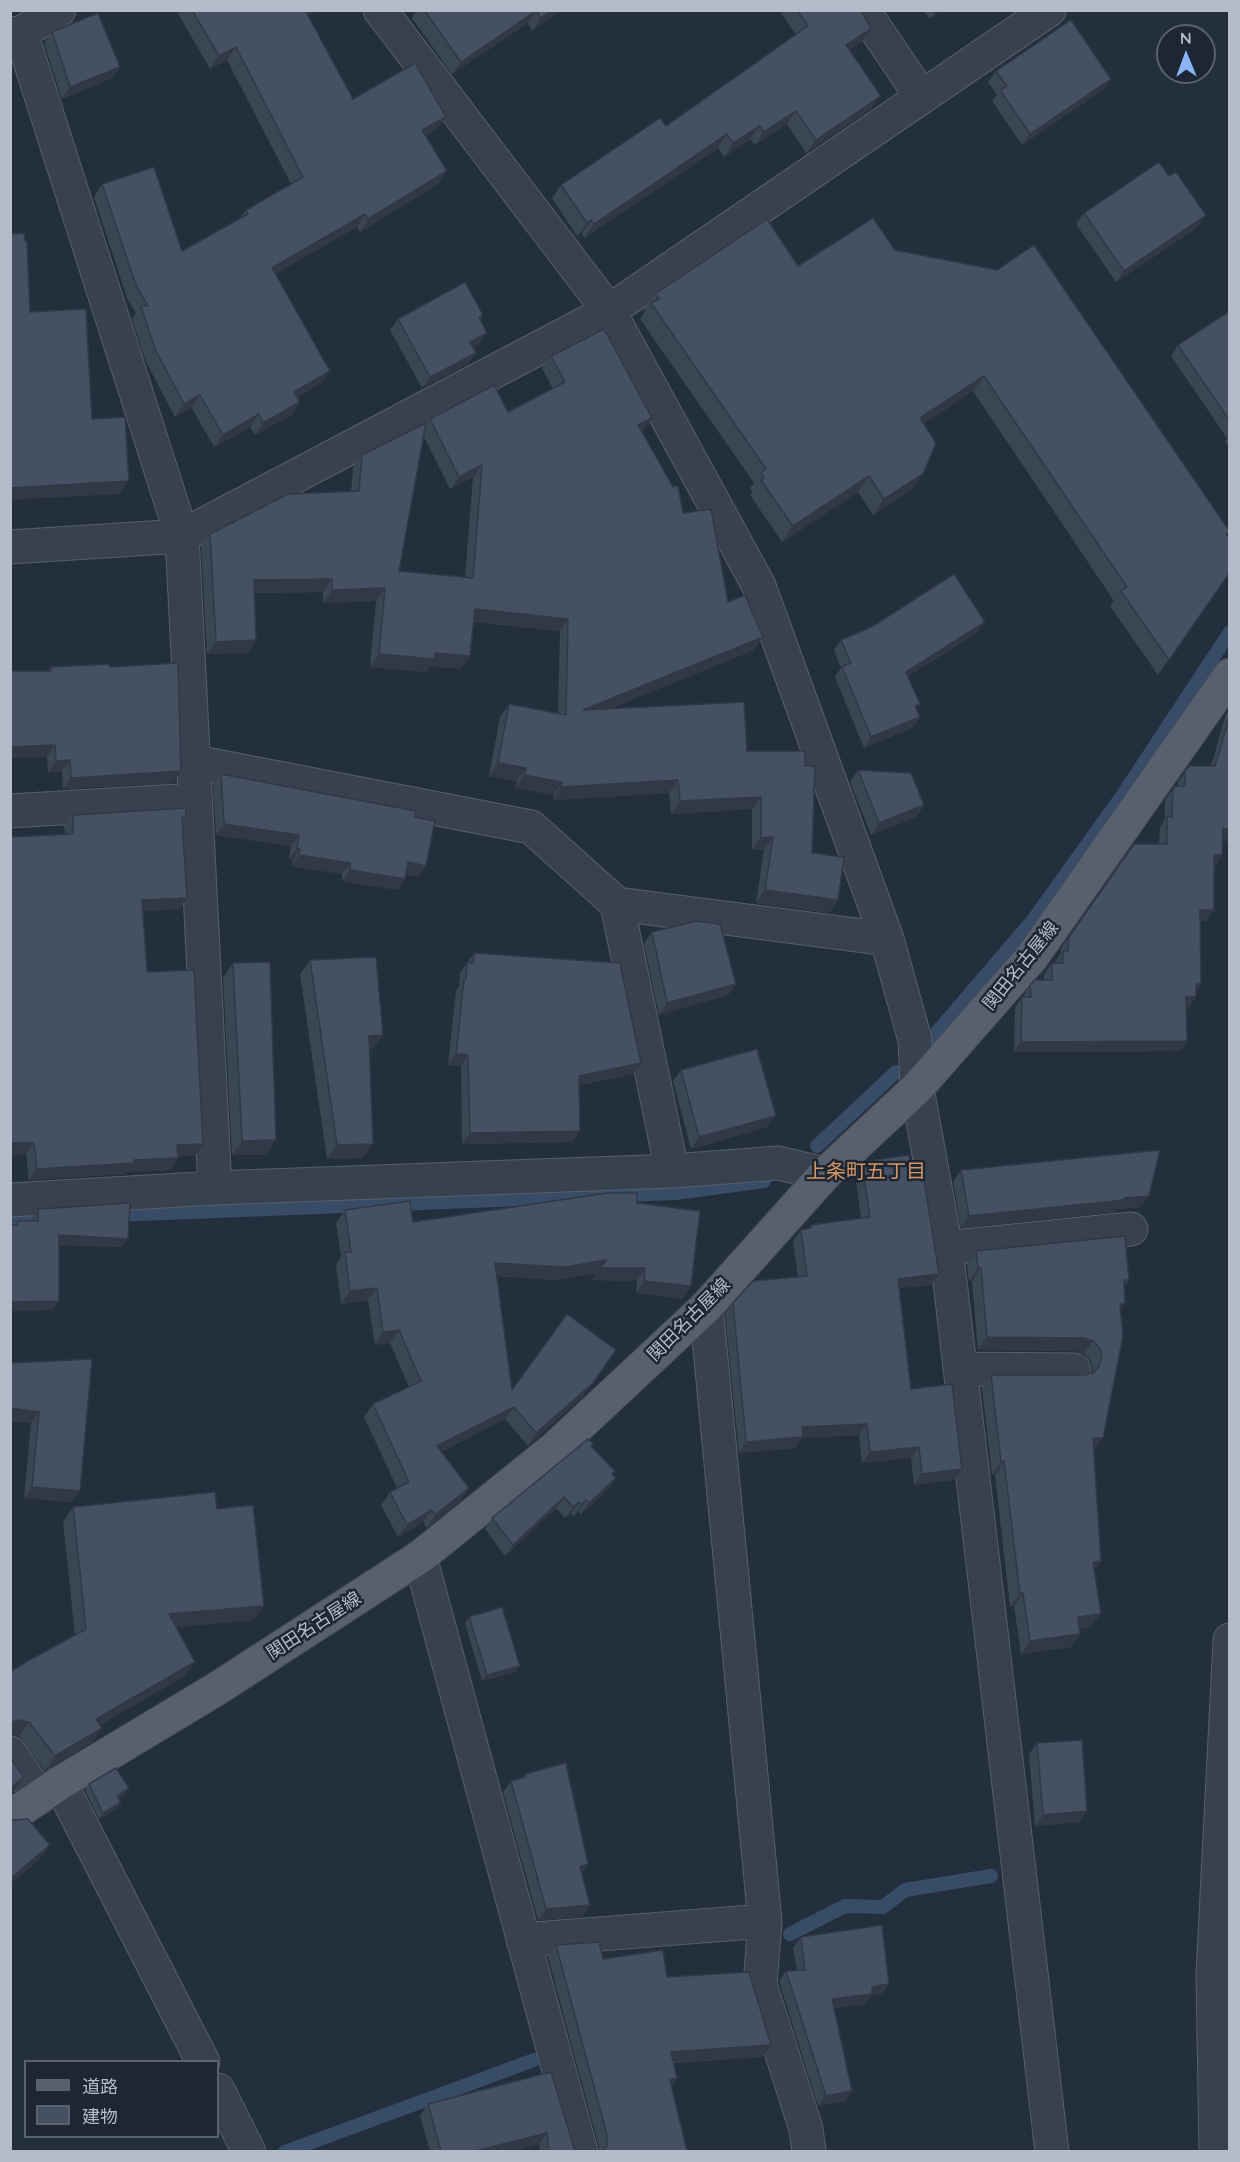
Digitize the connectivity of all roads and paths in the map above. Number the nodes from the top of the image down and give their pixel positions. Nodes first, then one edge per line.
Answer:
1 (59, 10) edge
2 (380, 10) edge
3 (863, 10) edge
4 (1049, 10) edge
5 (16, 33) edge
6 (921, 96) junction
7 (609, 311) junction
8 (182, 536) junction
9 (10, 547) edge
10 (1230, 675) edge
11 (195, 762) junction
12 (196, 800) junction
13 (10, 811) edge
14 (616, 904) junction
15 (887, 939) junction
16 (917, 1089) junction
17 (672, 1171) junction
18 (825, 1174) junction
19 (215, 1188) junction
20 (10, 1200) edge
21 (1131, 1229) dead end
22 (946, 1248) junction
23 (706, 1307) junction
24 (961, 1369) junction
25 (1074, 1370) dead end
26 (420, 1557) junction
27 (1230, 1640) edge
28 (10, 1753) edge
29 (50, 1790) junction
30 (10, 1817) edge
31 (765, 1921) junction
32 (523, 1940) junction
33 (202, 2060) edge
34 (219, 2092) edge
35 (249, 2151) edge
36 (582, 2151) edge
37 (809, 2151) edge
38 (1052, 2151) edge
39 (1216, 2151) edge

1 - 5 street
2 - 7 street
3 - 6 street
4 - 6 street
5 - 8 street
6 - 7 street
7 - 8 street
7 - 15 street
8 - 9 street
8 - 11 street
10 - 16 main road, 関田名古屋線
11 - 12 street
11 - 14 street
12 - 13 street
12 - 19 street
14 - 15 street
14 - 17 street
15 - 16 street
16 - 18 main road, 関田名古屋線
16 - 22 street
17 - 18 street
17 - 19 street
18 - 23 main road, 関田名古屋線
19 - 20 street
21 - 22 street
22 - 24 street
23 - 26 main road, 関田名古屋線
23 - 31 street
24 - 25 street
24 - 38 street
26 - 29 main road, 関田名古屋線
26 - 32 street
27 - 39 street
28 - 29 street
29 - 30 main road, 関田名古屋線
29 - 33 street
31 - 32 street
31 - 37 street
32 - 36 street
34 - 35 street

